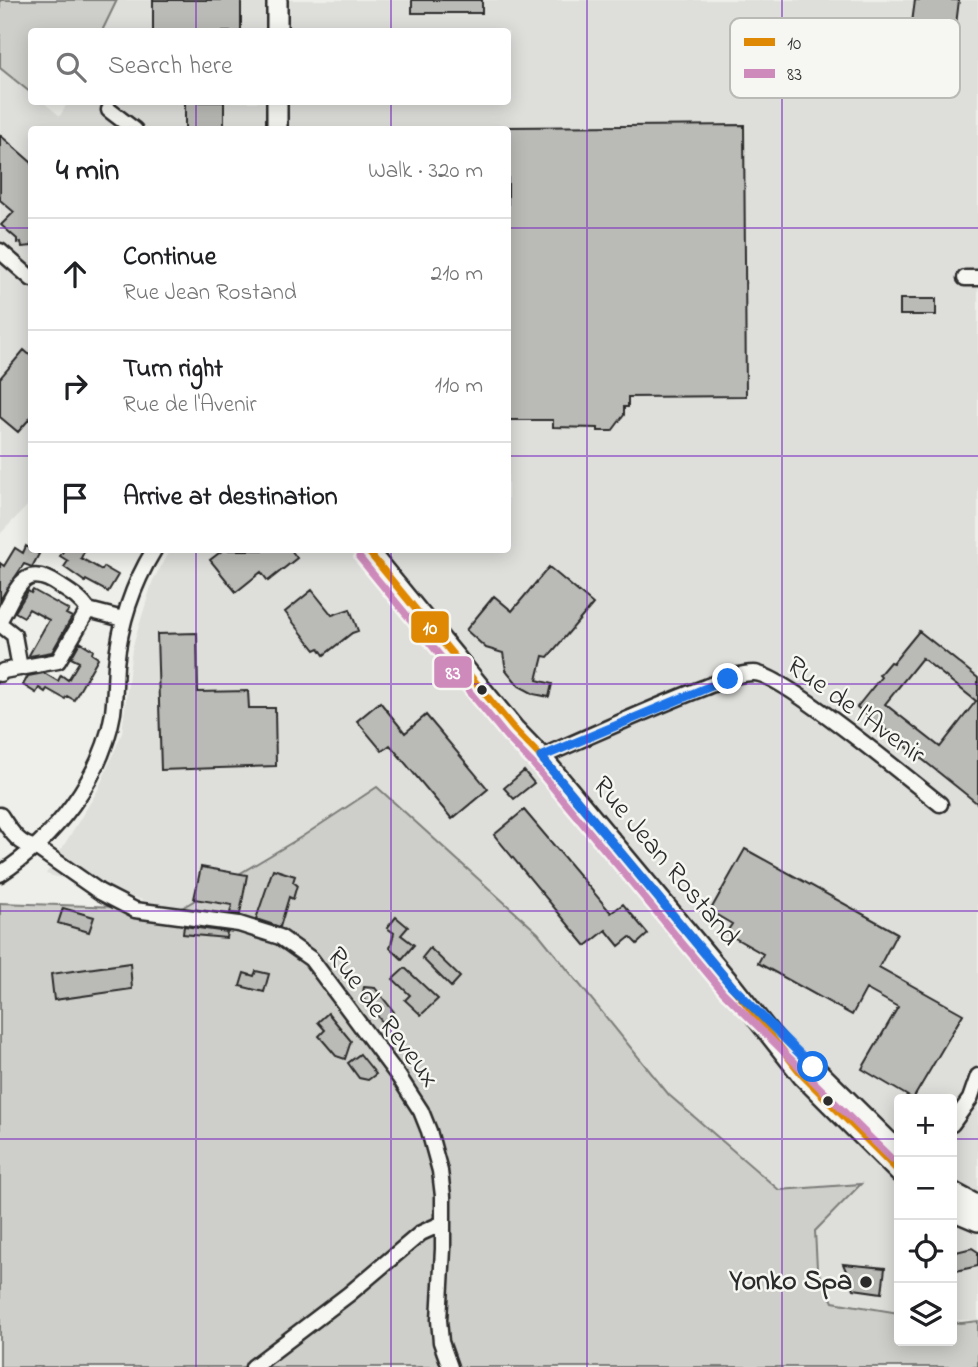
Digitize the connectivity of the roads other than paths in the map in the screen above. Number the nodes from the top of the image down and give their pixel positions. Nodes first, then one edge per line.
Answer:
1 (277, 0) edge
2 (277, 28) edge
3 (277, 105) edge
4 (109, 110) dead end
5 (130, 126) edge
6 (277, 126) edge
7 (0, 251) edge
8 (28, 276) edge
9 (152, 553) edge
10 (369, 553) edge
11 (88, 610) junction
12 (122, 619) junction
13 (0, 622) edge
14 (20, 668) junction
15 (0, 674) edge
16 (541, 757) junction
17 (940, 804) dead end
18 (0, 815) edge
19 (37, 848) junction
20 (0, 874) edge
21 (731, 985) junction
22 (978, 1076) edge
23 (957, 1117) edge
24 (894, 1147) edge
25 (894, 1167) edge
26 (957, 1195) edge
27 (978, 1206) edge
28 (957, 1212) edge
29 (978, 1221) edge
30 (443, 1223) junction
31 (253, 1367) edge
32 (450, 1367) edge

1 - 2 main road
3 - 6 main road
4 - 5 street
7 - 8 street
9 - 12 street
10 - 16 main road, Rue Jean Rostand
11 - 12 street
11 - 13 street
11 - 14 street
12 - 19 street
13 - 14 street
14 - 15 street
16 - 17 street, Rue de l'Avenir
16 - 21 main road, Rue Jean Rostand
18 - 19 street, Rue de Reveux
19 - 20 street
19 - 30 street, Rue de Reveux
21 - 24 main road, Rue Jean Rostand
21 - 25 main road, Rue Jean Rostand
22 - 23 street
26 - 27 main road
28 - 29 main road
30 - 31 street
30 - 32 street, Rue de Reveux

